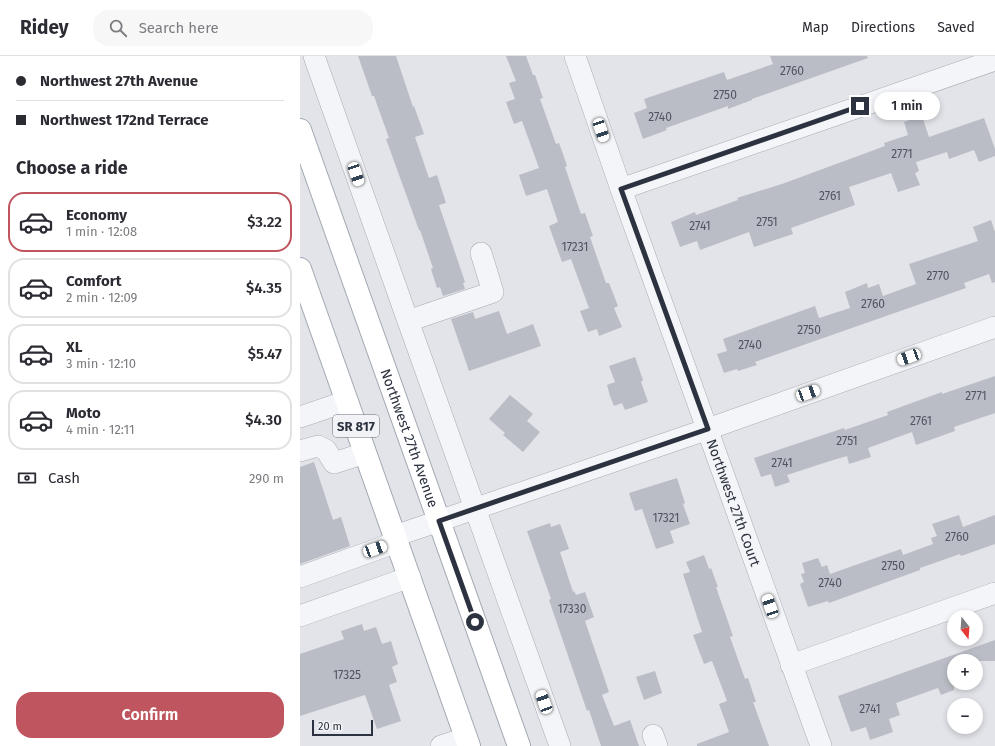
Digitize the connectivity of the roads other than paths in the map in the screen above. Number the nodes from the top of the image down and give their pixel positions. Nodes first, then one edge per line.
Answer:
1 (314, 56) edge
2 (575, 56) edge
3 (995, 60) edge
4 (300, 130) edge
5 (621, 189) junction
6 (481, 253) dead end
7 (300, 269) edge
8 (408, 321) junction
9 (995, 326) edge
10 (347, 401) junction
11 (300, 417) edge
12 (708, 429) junction
13 (300, 451) edge
14 (365, 453) junction
15 (475, 509) junction
16 (439, 521) junction
17 (396, 539) junction
18 (300, 577) edge
19 (410, 577) junction
20 (995, 593) edge
21 (300, 616) edge
22 (791, 665) junction
23 (467, 742) edge
24 (441, 746) edge
25 (519, 746) edge
26 (560, 746) edge
27 (820, 746) edge

1 - 8 street
2 - 5 street, Northwest 27th Court
3 - 5 street
4 - 16 main road, Northwest 27th Avenue
5 - 12 street, Northwest 27th Court
6 - 8 street
7 - 10 main road, SR 817
8 - 15 street
9 - 12 street
10 - 11 street
10 - 14 main road, SR 817
12 - 15 street
12 - 22 street, Northwest 27th Court
13 - 14 street
14 - 17 main road, SR 817
15 - 16 street
15 - 26 street
16 - 17 street
16 - 25 main road, Northwest 27th Avenue
17 - 18 street
17 - 19 main road, SR 817
19 - 21 street
19 - 23 main road, SR 817
20 - 22 street
22 - 27 street, Northwest 27th Court
23 - 24 street

